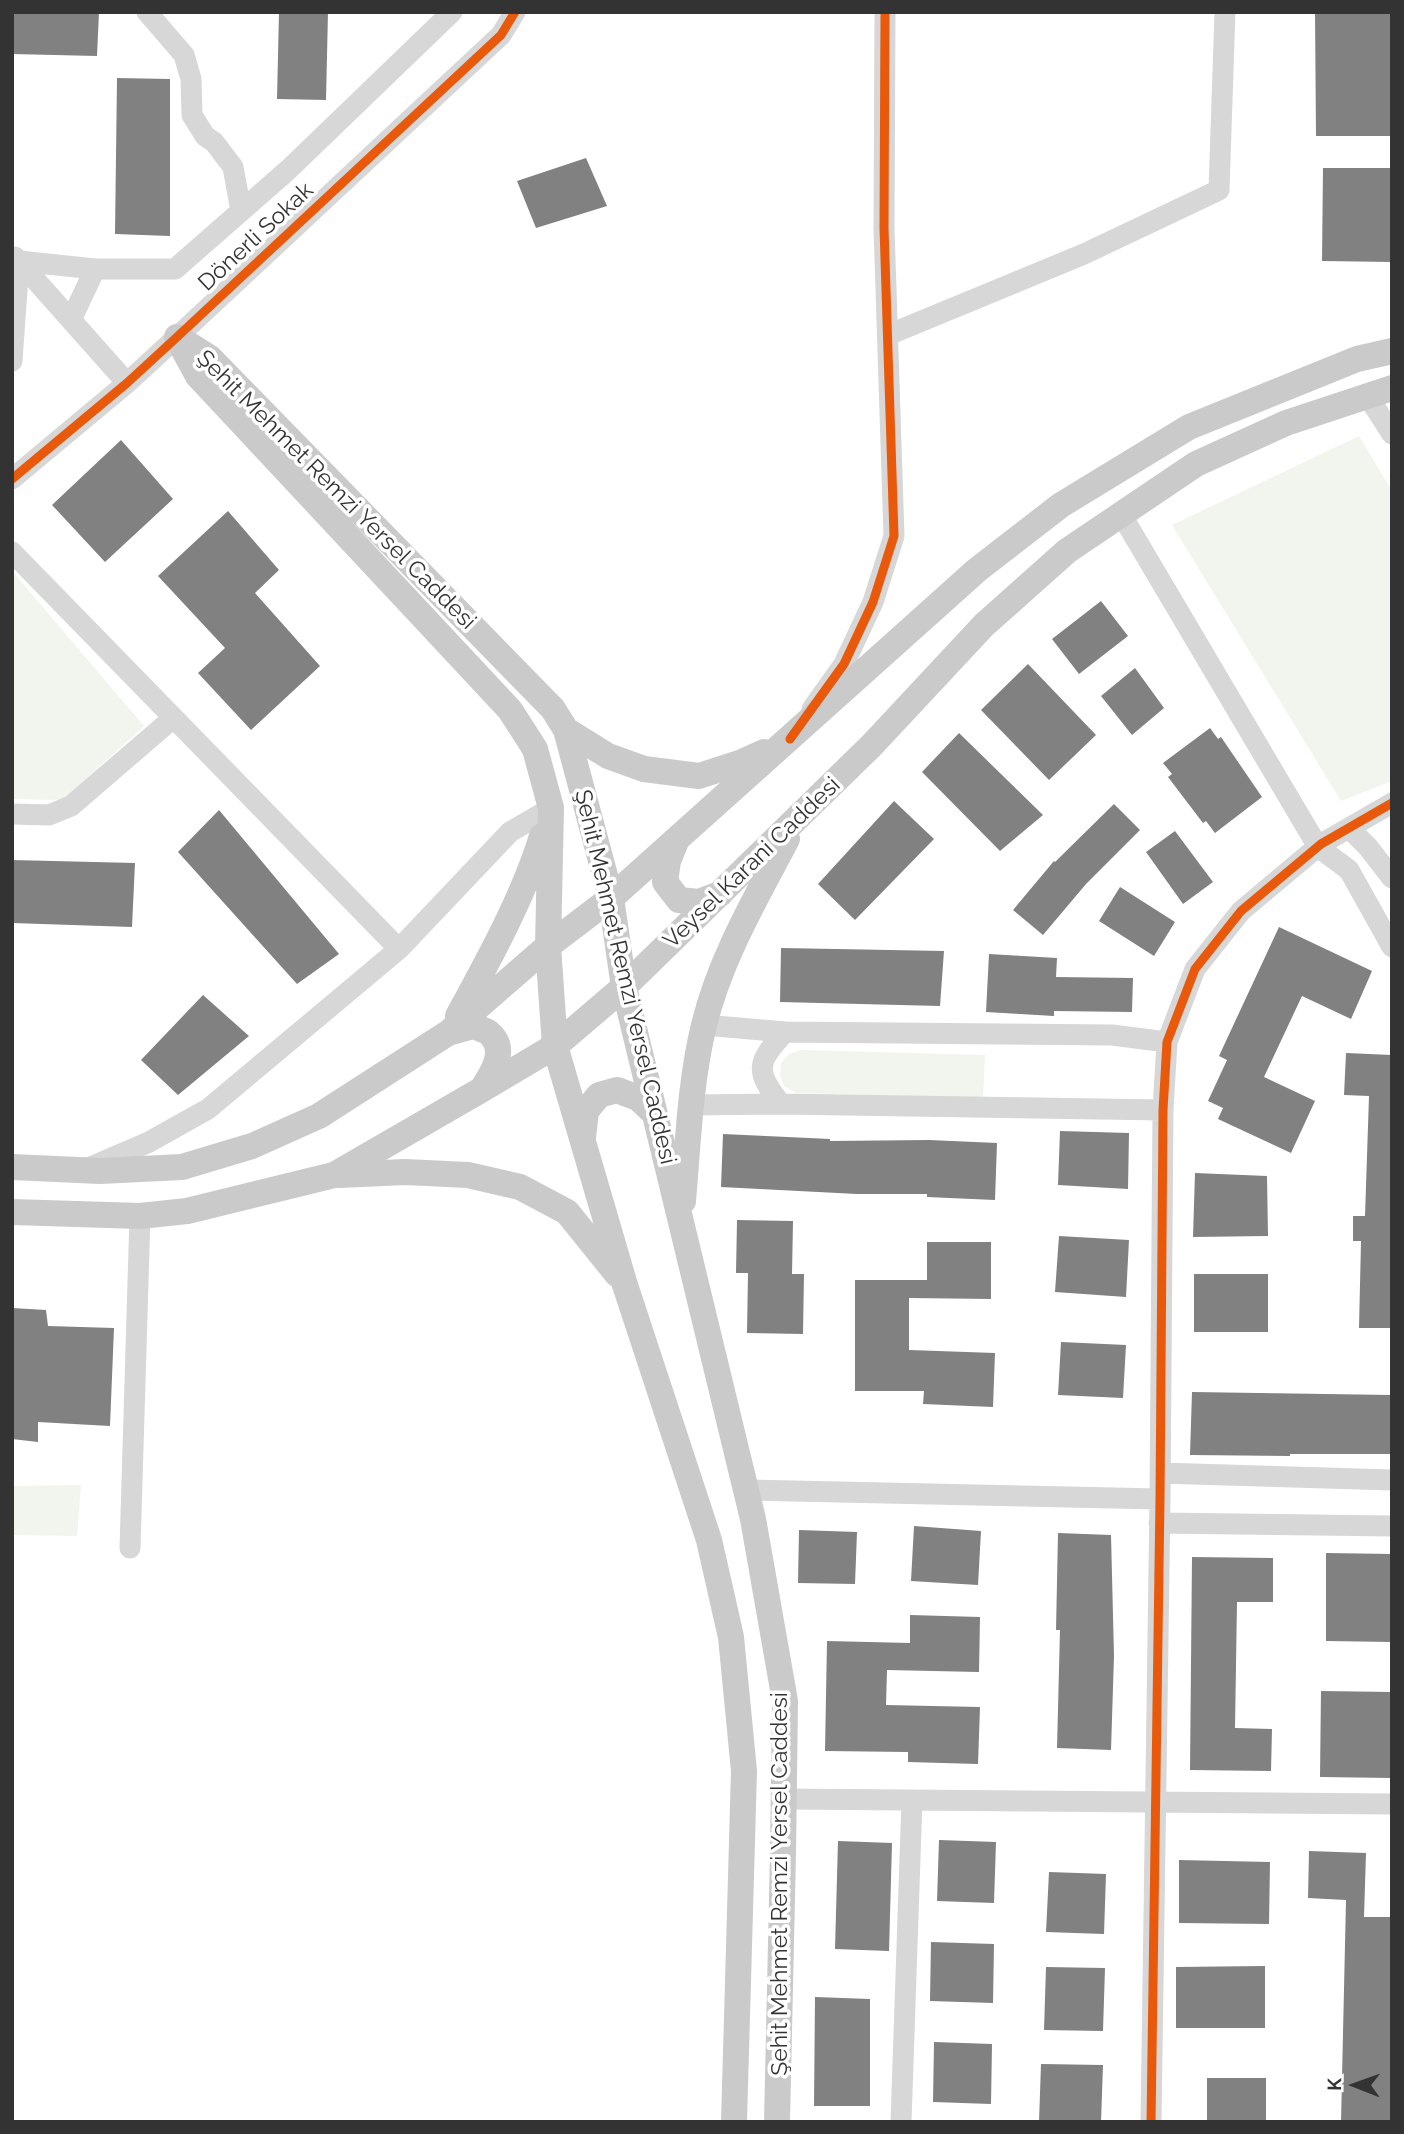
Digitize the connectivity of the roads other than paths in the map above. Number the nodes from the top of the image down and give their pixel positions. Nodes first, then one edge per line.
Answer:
1 (452, 12) edge
2 (515, 12) edge
3 (885, 12) edge
4 (1225, 12) edge
5 (150, 14) edge
6 (241, 211) junction
7 (15, 257) edge
8 (95, 269) junction
9 (71, 320) junction
10 (888, 335) junction
11 (177, 337) junction
12 (1392, 351) edge
13 (12, 361) edge
14 (127, 383) junction
15 (1380, 392) edge
16 (1392, 435) edge
17 (12, 479) edge
18 (1121, 514) junction
19 (12, 552) edge
20 (172, 719) junction
21 (566, 730) junction
22 (790, 739) junction
23 (1392, 803) edge
24 (551, 808) junction
25 (12, 814) edge
26 (799, 817) junction
27 (1349, 828) junction
28 (678, 837) junction
29 (1318, 847) junction
30 (1392, 878) edge
31 (720, 894) junction
32 (611, 898) junction
33 (548, 946) junction
34 (1392, 947) edge
35 (399, 949) junction
36 (624, 987) junction
37 (704, 1025) junction
38 (785, 1032) junction
39 (448, 1033) junction
40 (1167, 1042) junction
41 (555, 1046) junction
42 (481, 1090) junction
43 (781, 1104) junction
44 (691, 1105) junction
45 (1163, 1110) junction
46 (654, 1113) junction
47 (582, 1139) junction
48 (12, 1167) edge
49 (84, 1170) junction
50 (334, 1175) junction
51 (12, 1212) edge
52 (140, 1216) junction
53 (682, 1221) junction
54 (624, 1282) junction
55 (1160, 1473) junction
56 (1392, 1480) edge
57 (747, 1490) junction
58 (1160, 1499) junction
59 (1159, 1523) junction
60 (1392, 1526) edge
61 (130, 1548) dead end
62 (784, 1799) junction
63 (912, 1800) junction
64 (1156, 1803) junction
65 (1392, 1804) edge
66 (734, 2122) edge
67 (777, 2122) edge
68 (901, 2122) edge
69 (1151, 2122) edge

1 - 6 street
2 - 11 street, Dönerli Sokak
3 - 10 street
4 - 10 street
5 - 6 street
6 - 8 street
7 - 8 street
7 - 9 street
7 - 13 street
8 - 9 street
9 - 14 street
10 - 22 street
11 - 14 street, Dönerli Sokak
11 - 21 main road, Şehit Mehmet Remzi Yersel Caddesi
11 - 24 main road, Şehit Mehmet Remzi Yersel Caddesi
12 - 22 main road
14 - 17 street, Dönerli Sokak
15 - 16 street
15 - 18 main road, Veysel Karani Caddesi
18 - 26 main road, Veysel Karani Caddesi
18 - 29 street
19 - 20 street
20 - 25 street
20 - 35 street
21 - 22 main road
21 - 32 main road, Şehit Mehmet Remzi Yersel Caddesi
22 - 28 main road
23 - 27 street
24 - 33 main road, Şehit Mehmet Remzi Yersel Caddesi
24 - 35 street
24 - 39 main road
26 - 31 main road, Veysel Karani Caddesi
26 - 37 main road
27 - 29 street
27 - 30 street
28 - 31 main road
28 - 32 main road
29 - 34 street
29 - 40 street
31 - 36 main road, Veysel Karani Caddesi
32 - 33 main road
32 - 36 main road, Şehit Mehmet Remzi Yersel Caddesi
33 - 39 main road
33 - 41 main road, Şehit Mehmet Remzi Yersel Caddesi
35 - 49 street
36 - 41 main road, Veysel Karani Caddesi
36 - 46 main road, Şehit Mehmet Remzi Yersel Caddesi
37 - 38 street
37 - 44 main road
38 - 40 street
38 - 43 street
39 - 42 main road
39 - 49 main road
40 - 45 street
41 - 42 main road, Veysel Karani Caddesi
41 - 47 main road, Şehit Mehmet Remzi Yersel Caddesi
42 - 50 main road, Veysel Karani Caddesi
43 - 44 street
43 - 45 street
44 - 53 main road
45 - 55 street
46 - 47 main road
46 - 53 main road, Şehit Mehmet Remzi Yersel Caddesi
47 - 54 main road, Şehit Mehmet Remzi Yersel Caddesi
48 - 49 main road
50 - 52 main road, Veysel Karani Caddesi
50 - 54 main road
51 - 52 main road, Veysel Karani Caddesi
52 - 61 street
53 - 57 main road, Şehit Mehmet Remzi Yersel Caddesi
54 - 66 main road, Şehit Mehmet Remzi Yersel Caddesi
55 - 56 street
55 - 58 street
57 - 58 street
57 - 62 main road, Şehit Mehmet Remzi Yersel Caddesi
58 - 59 street
59 - 60 street
59 - 64 street
62 - 63 street
62 - 67 main road, Şehit Mehmet Remzi Yersel Caddesi
63 - 64 street
63 - 68 street
64 - 65 street
64 - 69 street

